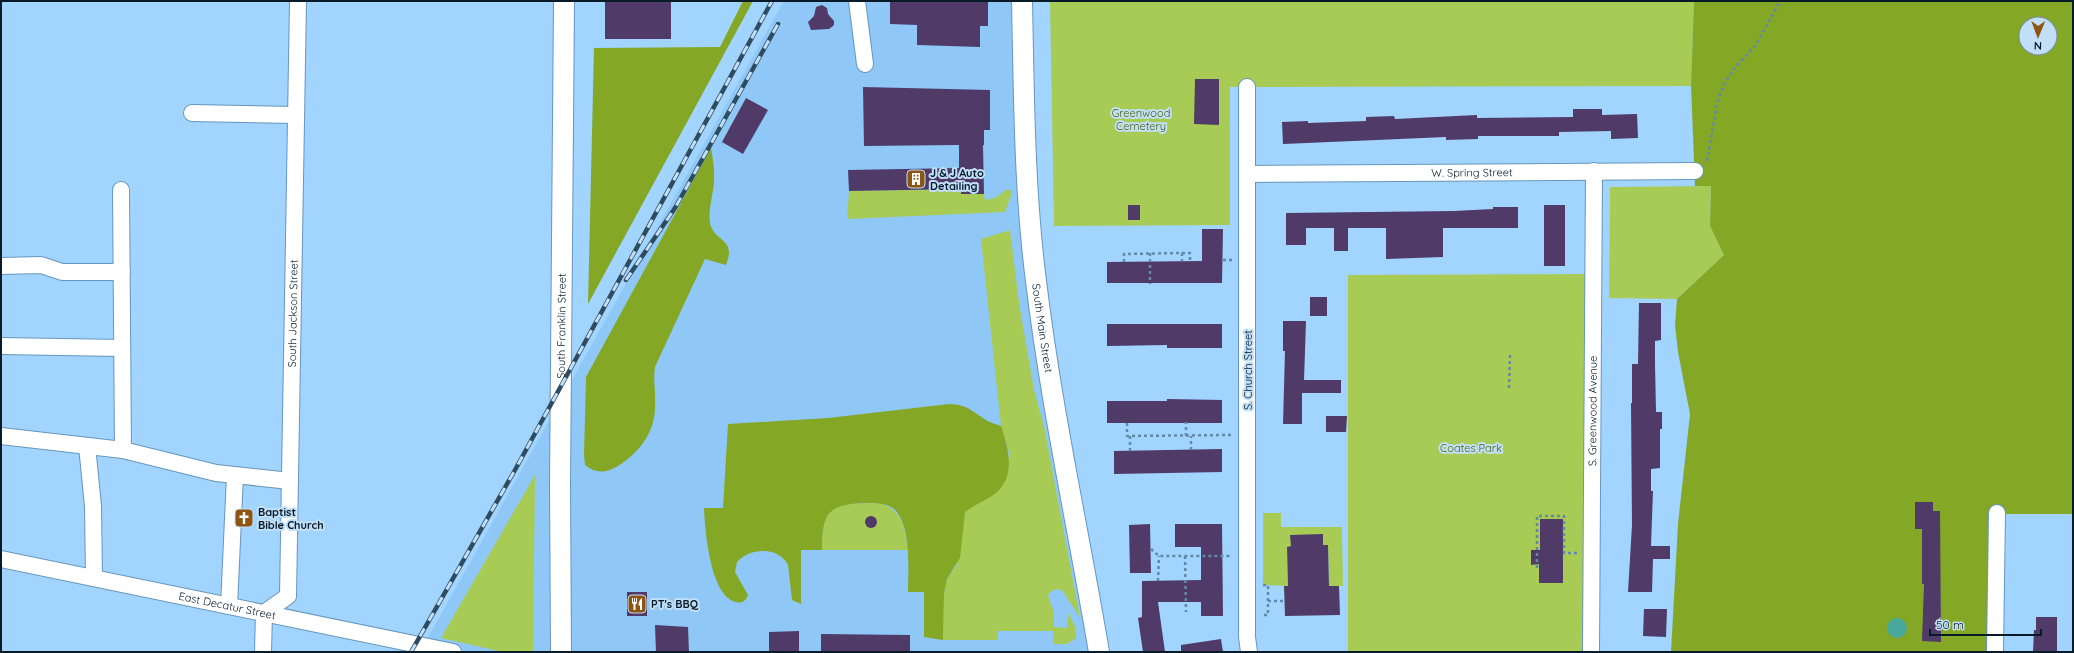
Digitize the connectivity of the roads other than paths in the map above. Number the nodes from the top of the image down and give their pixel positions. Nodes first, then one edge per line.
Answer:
1 (298, 1) edge
2 (564, 1) edge
3 (857, 1) edge
4 (1022, 1) edge
5 (865, 64) dead end
6 (1247, 87) dead end
7 (192, 113) dead end
8 (296, 115) junction
9 (1701, 168) road end
10 (1594, 171) junction
11 (1249, 174) junction
12 (121, 190) dead end
13 (1, 266) edge
14 (122, 272) junction
15 (1, 346) edge
16 (122, 348) junction
17 (1, 436) edge
18 (87, 446) junction
19 (123, 450) junction
20 (235, 475) junction
21 (290, 481) junction
22 (1997, 513) dead end
23 (1, 559) edge
24 (94, 578) junction
25 (229, 606) junction
26 (264, 613) junction
27 (263, 652) edge
28 (453, 652) edge
29 (561, 652) edge
30 (1099, 652) edge
31 (1249, 652) edge
32 (1591, 652) edge
33 (1995, 652) edge

1 - 8 street, South Jackson Street
2 - 29 main road, South Franklin Street
3 - 5 street
4 - 30 main road, South Main Street
6 - 11 street, S. Church Street
7 - 8 street
8 - 21 street, South Jackson Street
9 - 10 street, W. Spring Street
10 - 11 street, W. Spring Street
10 - 32 street, S. Greenwood Avenue
11 - 31 street, S. Church Street
12 - 14 street
13 - 14 street
14 - 16 street
15 - 16 street
16 - 19 street
17 - 18 street
18 - 19 street
18 - 24 street
19 - 20 street
20 - 21 street
20 - 25 street
21 - 26 street, South Jackson Street
22 - 33 street
23 - 24 street, East Decatur Street
24 - 25 street, East Decatur Street
25 - 26 street, East Decatur Street
26 - 27 street
26 - 28 street, East Decatur Street

